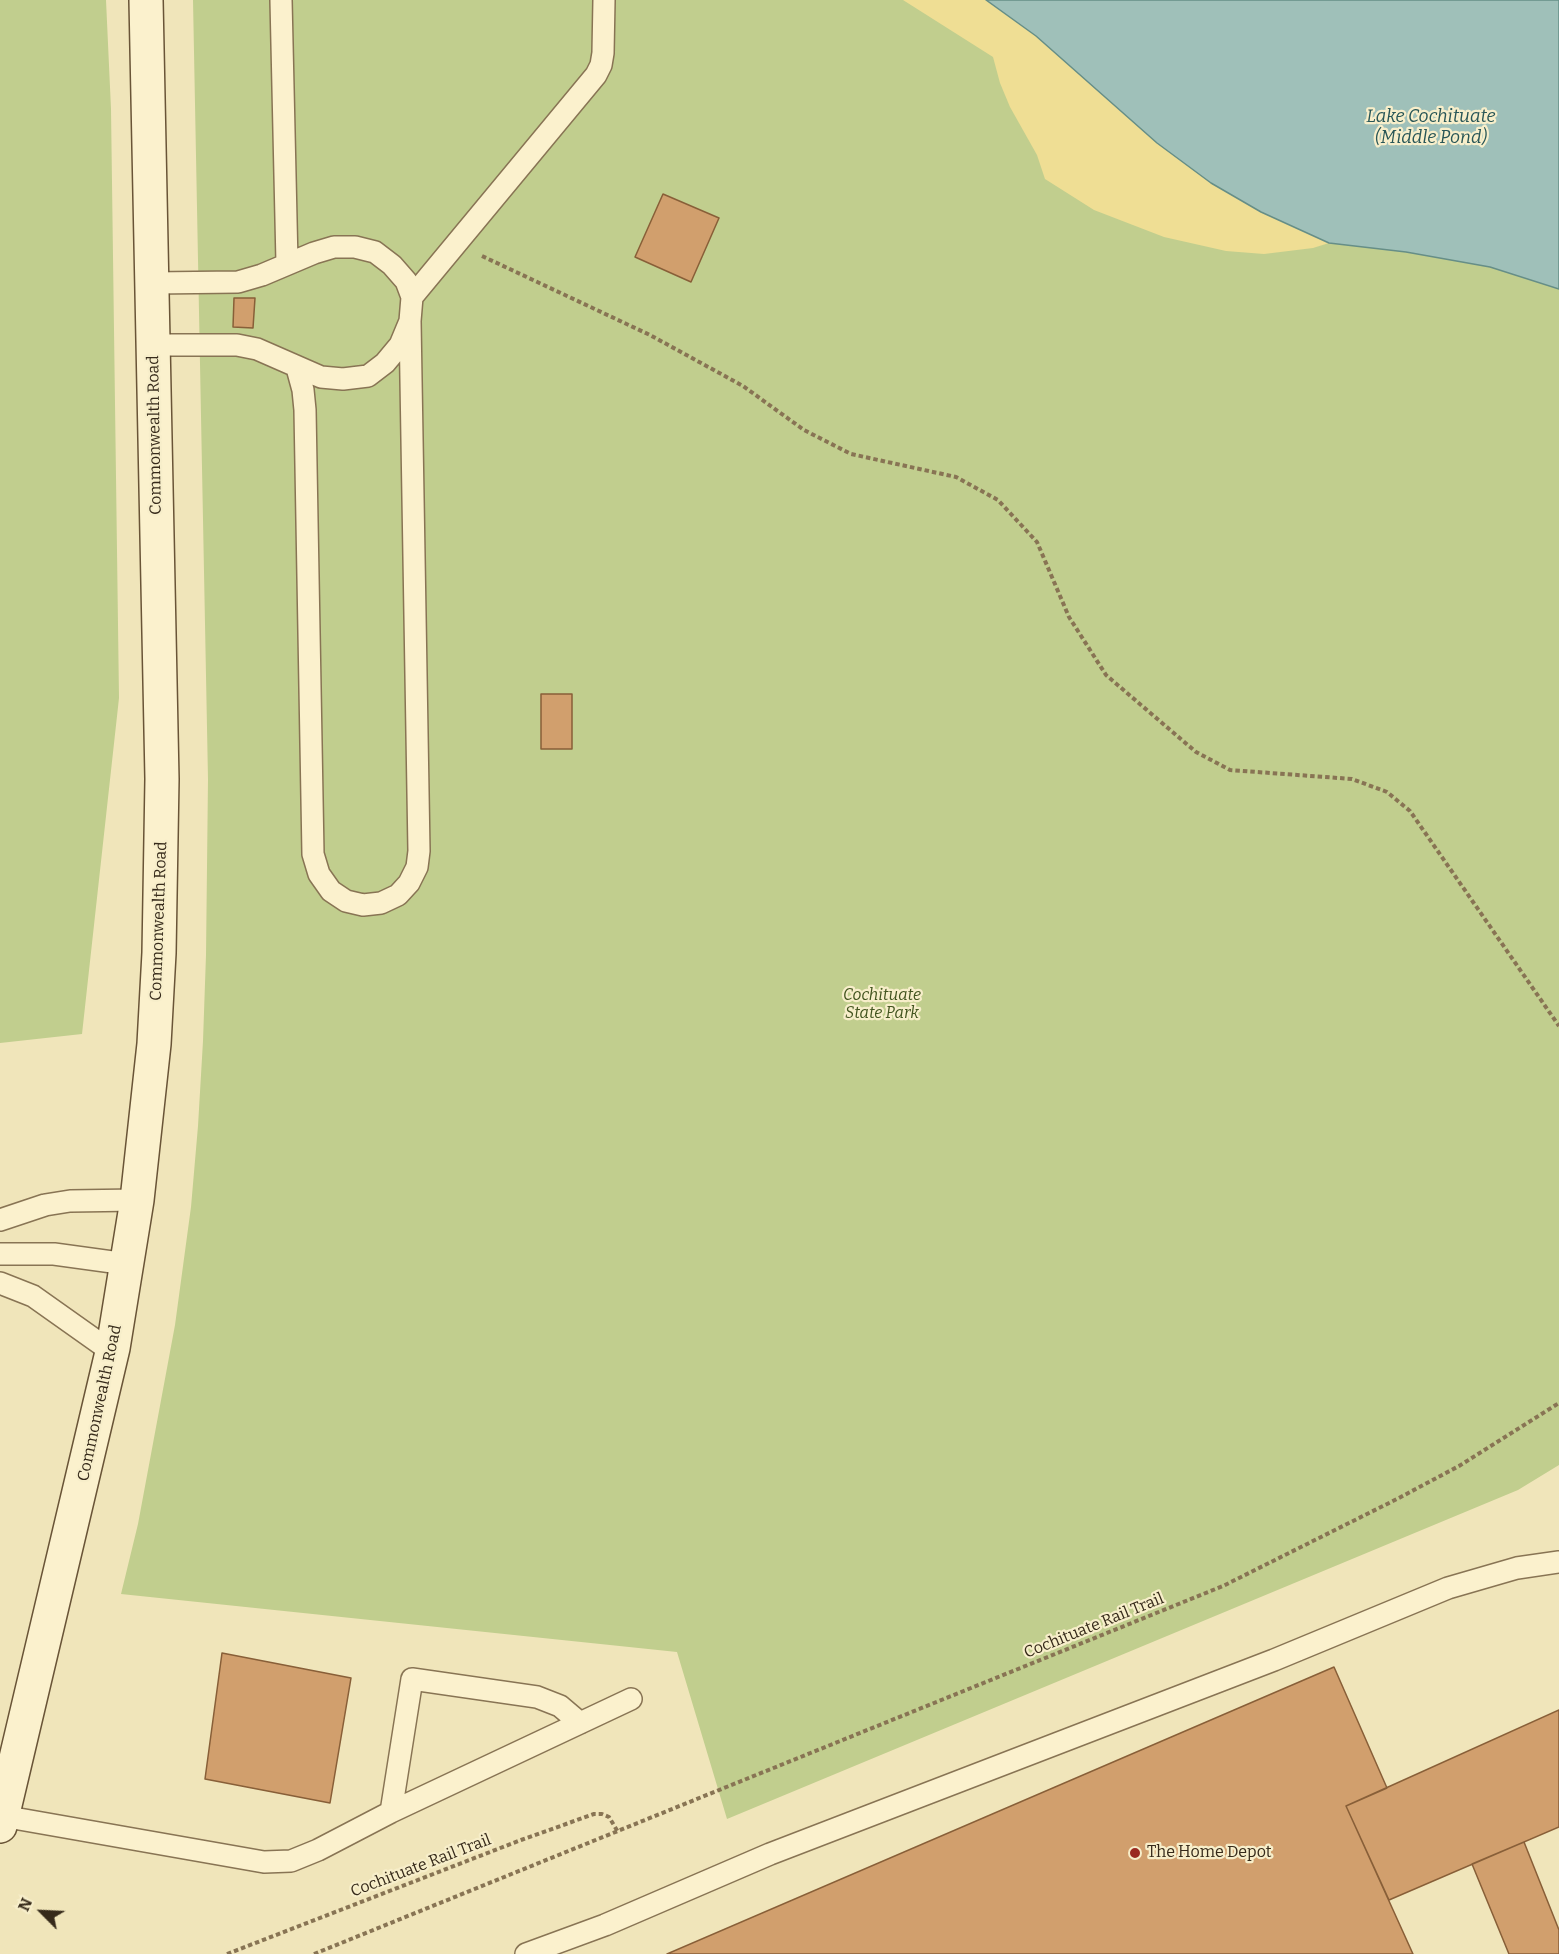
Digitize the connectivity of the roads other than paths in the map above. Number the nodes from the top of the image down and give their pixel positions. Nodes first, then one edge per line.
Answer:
1 (146, 0) edge
2 (281, 0) edge
3 (604, 0) edge
4 (287, 263) junction
5 (153, 283) junction
6 (412, 297) junction
7 (410, 321) junction
8 (154, 345) junction
9 (297, 368) junction
10 (137, 1200) junction
11 (0, 1220) edge
12 (0, 1254) edge
13 (127, 1264) junction
14 (0, 1283) edge
15 (112, 1352) junction
16 (1559, 1562) edge
17 (631, 1700) dead end
18 (580, 1723) junction
19 (391, 1812) junction
20 (1, 1821) edge
21 (526, 1954) edge

1 - 5 main road, Commonwealth Road
2 - 4 lane
3 - 6 lane
4 - 5 lane
4 - 6 lane
5 - 8 main road, Commonwealth Road
6 - 7 lane
7 - 9 lane
7 - 9 lane
8 - 9 lane
8 - 10 main road, Commonwealth Road
10 - 11 lane
10 - 13 main road, Commonwealth Road
12 - 13 lane
13 - 15 main road, Commonwealth Road
14 - 15 lane
15 - 20 main road, Commonwealth Road
16 - 21 lane
17 - 18 lane
18 - 19 lane
18 - 19 lane
19 - 20 lane

